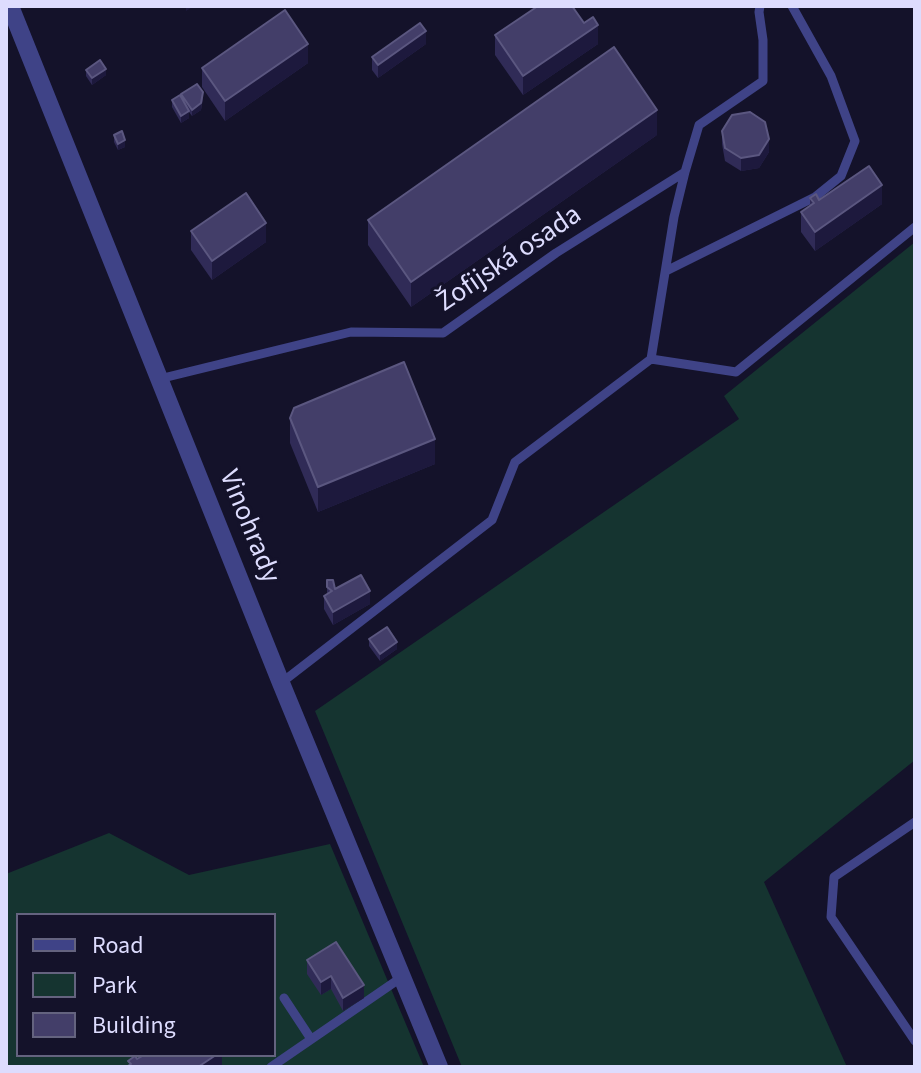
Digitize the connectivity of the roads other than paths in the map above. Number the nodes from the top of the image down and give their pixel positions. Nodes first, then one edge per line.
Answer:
1 (10, 6) edge
2 (760, 6) edge
3 (792, 6) edge
4 (685, 172) junction
5 (915, 227) edge
6 (666, 271) junction
7 (651, 359) junction
8 (159, 379) junction
9 (281, 683) junction
10 (915, 822) edge
11 (402, 977) junction
12 (284, 998) dead end
13 (311, 1039) junction
14 (915, 1041) edge
15 (271, 1067) edge
16 (439, 1067) edge

1 - 8 street, Vinohrady
2 - 4 lane
3 - 6 lane
4 - 6 lane
4 - 8 lane, Žofijská osada
5 - 7 lane
6 - 7 lane
7 - 9 lane
8 - 9 street, Vinohrady
9 - 11 street, Vinohrady
10 - 14 lane
11 - 13 lane
11 - 16 street, Vinohrady
12 - 13 lane
13 - 15 lane

